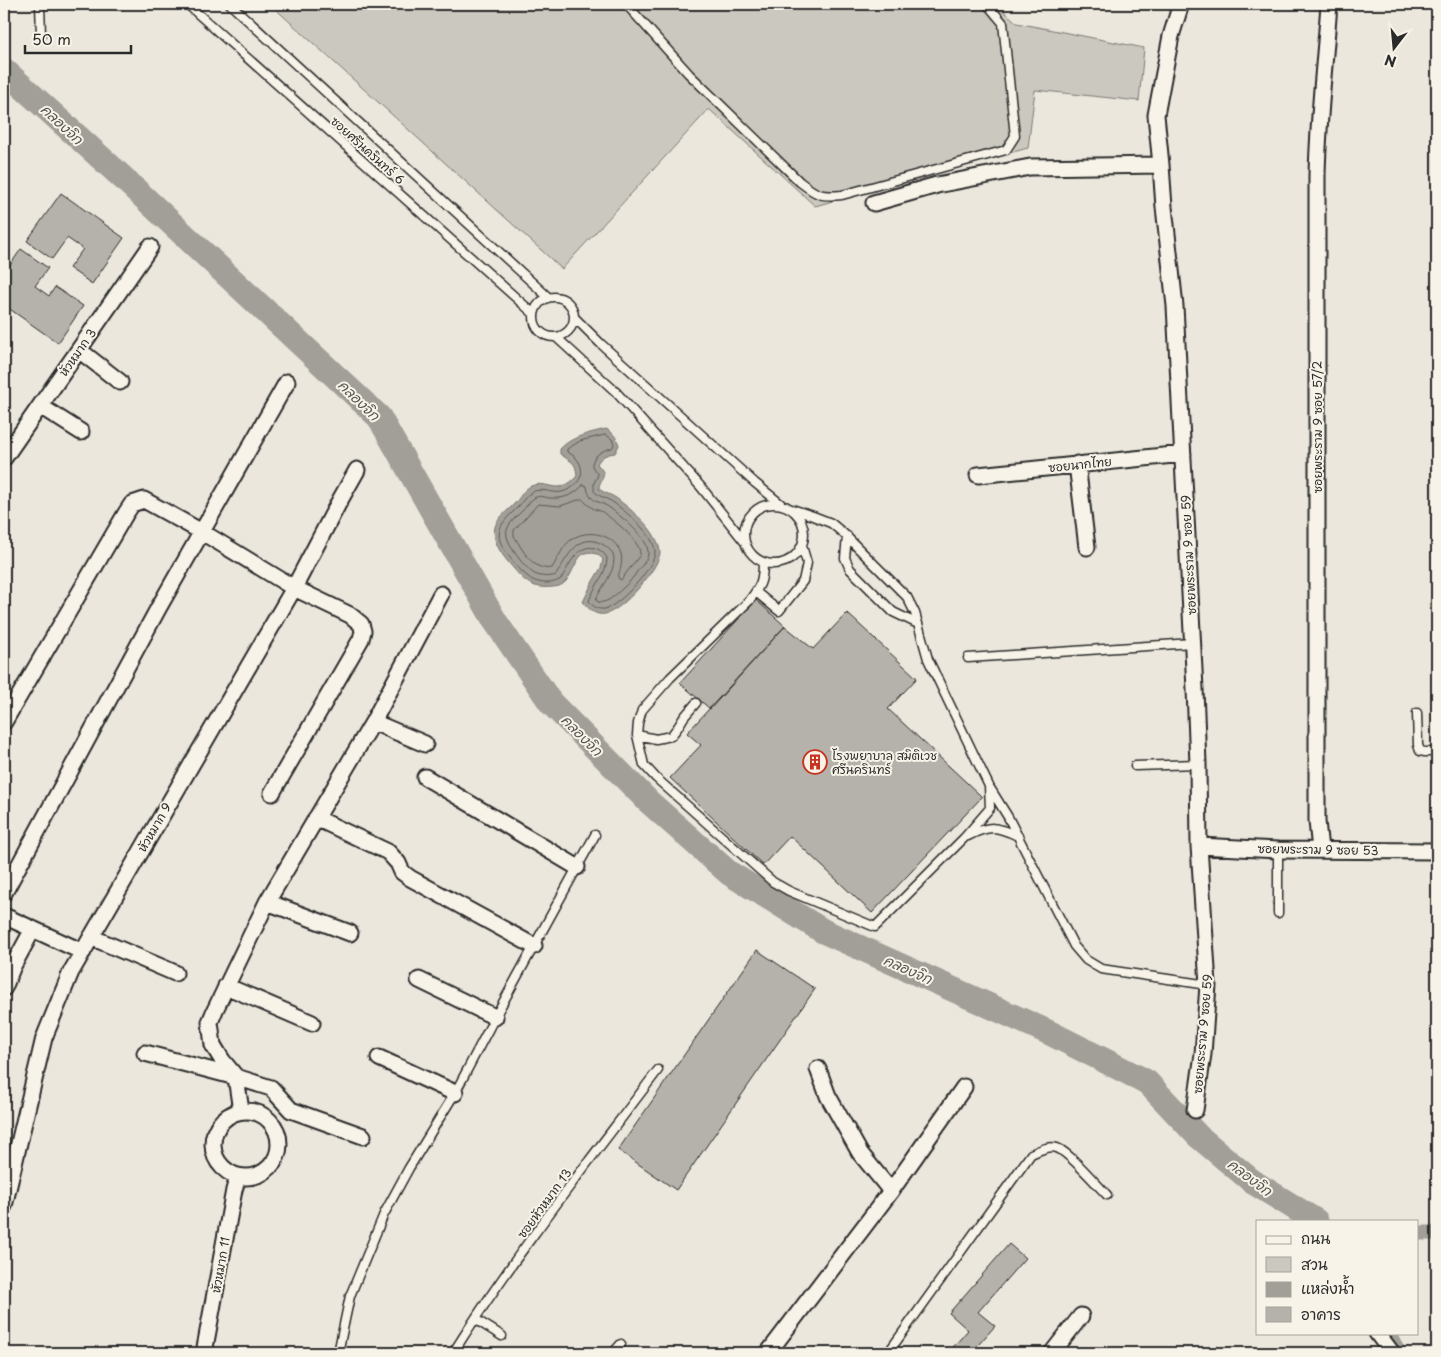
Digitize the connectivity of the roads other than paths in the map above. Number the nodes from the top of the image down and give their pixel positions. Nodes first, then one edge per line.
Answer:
1 (40, 4) edge
2 (187, 4) edge
3 (230, 4) edge
4 (626, 4) edge
5 (987, 4) edge
6 (1181, 4) edge
7 (1329, 4) edge
8 (41, 35) dead end
9 (1161, 165) junction
10 (874, 203) dead end
11 (150, 247) dead end
12 (548, 297) junction
13 (534, 314) junction
14 (575, 318) junction
15 (556, 337) junction
16 (78, 350) junction
17 (120, 382) dead end
18 (287, 382) dead end
19 (40, 406) junction
20 (81, 432) dead end
21 (1183, 454) junction
22 (5, 455) edge
23 (1077, 464) junction
24 (357, 470) dead end
25 (978, 475) dead end
26 (781, 504) junction
27 (792, 509) junction
28 (202, 532) junction
29 (847, 536) junction
30 (744, 541) junction
31 (802, 546) junction
32 (1087, 547) dead end
33 (763, 562) junction
34 (294, 588) junction
35 (756, 592) junction
36 (441, 594) dead end
37 (918, 624) junction
38 (1192, 644) junction
39 (968, 658) dead end
40 (696, 703) dead end
41 (1416, 713) dead end
42 (4, 722) edge
43 (373, 722) junction
44 (637, 735) junction
45 (425, 744) dead end
46 (1437, 752) edge
47 (1198, 764) junction
48 (1135, 766) dead end
49 (425, 777) dead end
50 (989, 786) junction
51 (272, 793) dead end
52 (316, 818) junction
53 (595, 835) dead end
54 (1018, 836) junction
55 (964, 838) junction
56 (1199, 846) junction
57 (1278, 850) junction
58 (1320, 850) junction
59 (1437, 851) edge
60 (577, 868) junction
61 (4, 893) edge
62 (267, 902) junction
63 (1278, 912) dead end
64 (4, 916) edge
65 (33, 929) junction
66 (350, 933) dead end
67 (91, 937) junction
68 (534, 946) junction
69 (83, 952) junction
70 (175, 973) dead end
71 (419, 980) dead end
72 (1208, 985) junction
73 (226, 986) junction
74 (4, 988) edge
75 (495, 1017) junction
76 (312, 1023) dead end
77 (145, 1052) dead end
78 (380, 1058) dead end
79 (818, 1069) dead end
80 (658, 1070) dead end
81 (236, 1077) junction
82 (964, 1087) dead end
83 (455, 1093) junction
84 (1195, 1110) dead end
85 (241, 1111) junction
86 (363, 1136) dead end
87 (238, 1177) junction
88 (891, 1191) junction
89 (1107, 1194) dead end
90 (4, 1206) edge
91 (1081, 1316) dead end
92 (475, 1319) junction
93 (1378, 1334) edge
94 (502, 1336) dead end
95 (621, 1344) dead end
96 (204, 1353) edge
97 (338, 1353) edge
98 (453, 1353) edge
99 (613, 1353) edge
100 (768, 1353) edge
101 (888, 1353) edge
102 (1052, 1353) edge
103 (1392, 1353) edge

1 - 8 lane
2 - 13 lane, ซอยศรีนครินทร์ 6
3 - 12 lane, ซอยศรีนครินทร์ 6
4 - 5 lane
6 - 9 street, ซอยพระราม 9 ซอย 59
7 - 58 street, ซอยพระราม 9 ซอย 57/2
9 - 10 street
9 - 21 street, ซอยพระราม 9 ซอย 59
11 - 16 street, หัวหมาก 3
12 - 13 lane
12 - 14 lane, ซอยศรีนครินทร์ 6
13 - 15 lane, ซอยศรีนครินทร์ 6
14 - 15 lane
14 - 26 lane
15 - 30 lane
16 - 17 street
16 - 19 street, หัวหมาก 3
18 - 28 street
19 - 20 street
19 - 22 street, หัวหมาก 3
21 - 23 street, ซอยนากไทย
21 - 38 street, ซอยพระราม 9 ซอย 59
23 - 25 street, ซอยนากไทย
23 - 32 street
24 - 34 street, หัวหมาก 9
26 - 27 lane
26 - 30 lane
27 - 29 lane
27 - 31 lane
28 - 34 street
28 - 42 street
28 - 61 street
29 - 37 lane
29 - 37 lane
30 - 33 lane
31 - 33 lane
31 - 35 lane
33 - 35 lane
34 - 51 street
34 - 67 street, หัวหมาก 9
35 - 44 lane
36 - 43 street
37 - 50 lane
38 - 39 lane
38 - 47 street, ซอยพระราม 9 ซอย 59
40 - 44 lane
41 - 46 lane
43 - 45 street
43 - 52 street
44 - 55 lane
47 - 48 lane
47 - 56 street, ซอยพระราม 9 ซอย 59
49 - 60 street
50 - 54 lane
50 - 55 lane
52 - 62 street
52 - 68 street
53 - 60 lane
54 - 55 lane
54 - 72 lane
56 - 57 street, ซอยพระราม 9 ซอย 53
56 - 72 street, ซอยพระราม 9 ซอย 59
57 - 58 street, ซอยพระราม 9 ซอย 53
57 - 63 lane
58 - 59 street, ซอยพระราม 9 ซอย 53
60 - 68 lane
62 - 66 street
62 - 73 street
64 - 65 street
65 - 69 street
65 - 74 street
67 - 69 street, หัวหมาก 9
67 - 70 street
68 - 75 lane
69 - 90 street, หัวหมาก 9
71 - 75 street
72 - 84 street, ซอยพระราม 9 ซอย 59
73 - 76 street
73 - 81 street
75 - 83 lane
77 - 81 street
78 - 83 street
79 - 88 street
80 - 92 lane, ซอยหัวหมาก 13
81 - 85 street
81 - 86 street
82 - 88 street
83 - 97 lane
85 - 87 street
85 - 87 street
87 - 96 street, หัวหมาก 11
88 - 100 street
89 - 101 lane
91 - 102 street
92 - 94 lane
92 - 98 lane, ซอยหัวหมาก 13
93 - 103 street
95 - 99 lane

